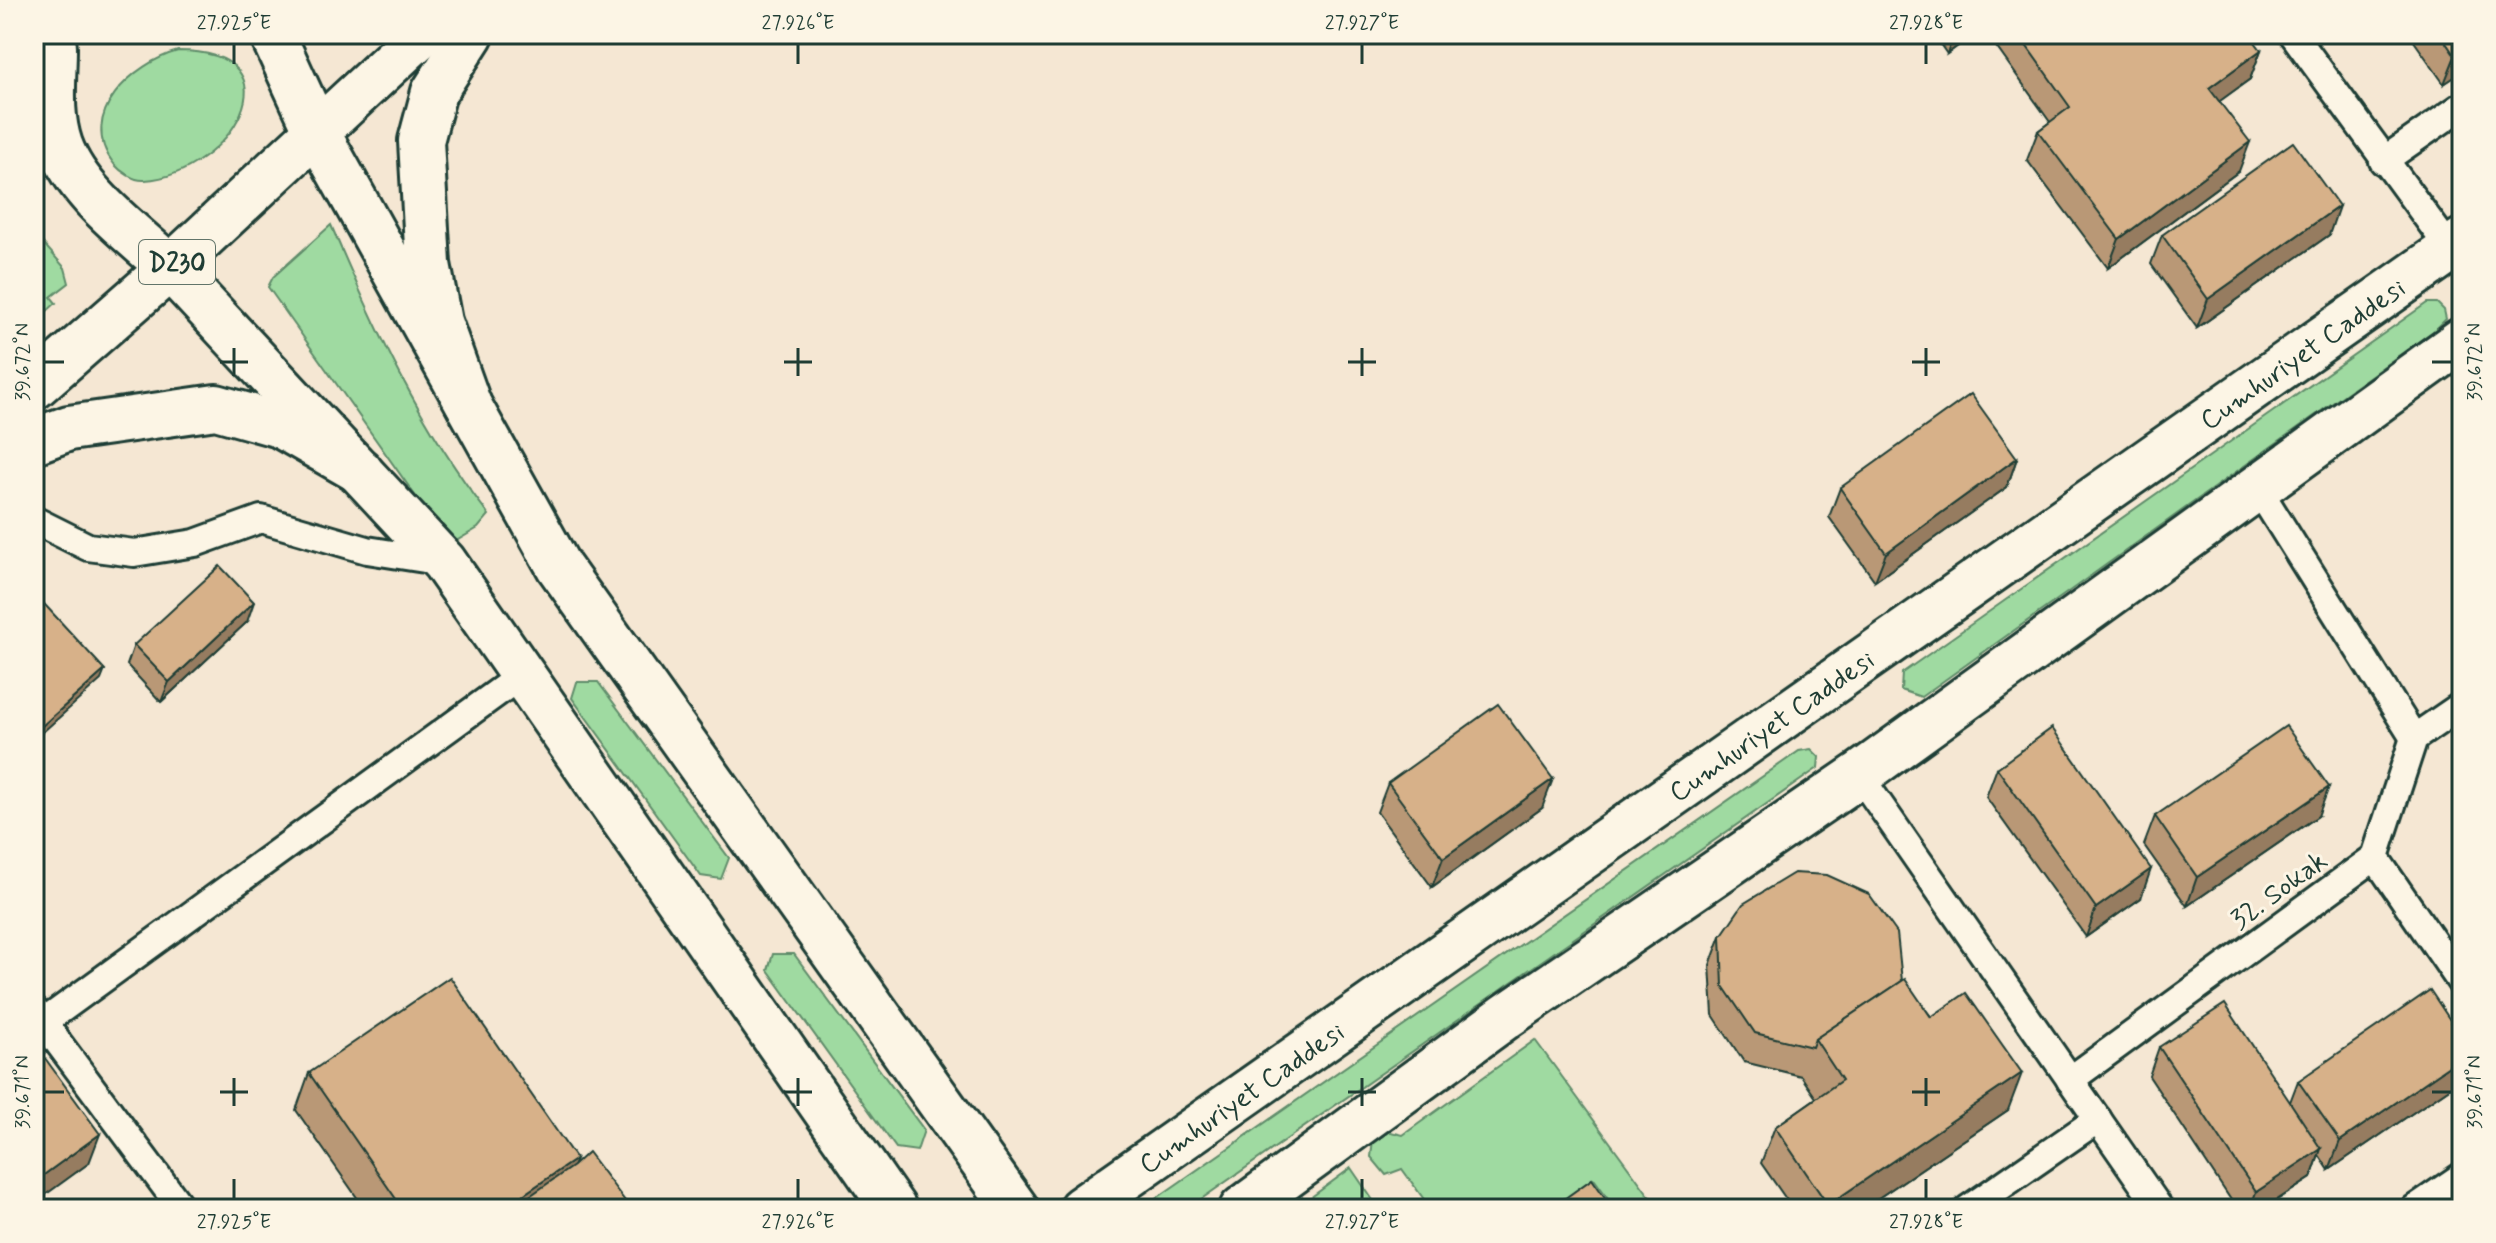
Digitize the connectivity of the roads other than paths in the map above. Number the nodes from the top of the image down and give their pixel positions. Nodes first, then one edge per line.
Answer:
1 (272, 34) edge
2 (422, 34) edge
3 (471, 34) edge
4 (2293, 34) edge
5 (49, 68) edge
6 (2462, 106) edge
7 (318, 134) junction
8 (2383, 161) junction
9 (2458, 252) edge
10 (170, 268) junction
11 (2462, 340) edge
12 (34, 387) edge
13 (468, 403) junction
14 (34, 441) edge
15 (360, 471) junction
16 (2257, 487) junction
17 (34, 520) edge
18 (444, 562) junction
19 (523, 674) junction
20 (2462, 705) edge
21 (2414, 738) junction
22 (1859, 775) junction
23 (2375, 857) junction
24 (2462, 984) edge
25 (39, 1016) edge
26 (2070, 1080) junction
27 (2098, 1119) junction
28 (2462, 1176) edge
29 (182, 1209) edge
30 (893, 1209) edge
31 (1016, 1209) edge
32 (1081, 1209) edge
33 (1242, 1209) edge
34 (1968, 1209) edge
35 (2160, 1209) edge
36 (2414, 1209) edge

1 - 7 main road
2 - 7 main road, D230
3 - 13 main road
4 - 8 lane
5 - 10 main road
6 - 8 lane
7 - 10 main road, D230
7 - 13 main road
8 - 9 lane
9 - 32 main road, Cumhuriyet Caddesi
10 - 12 main road, D230
10 - 15 main road
11 - 16 main road
13 - 31 main road
14 - 15 main road
15 - 18 main road
16 - 21 lane
16 - 22 main road
17 - 18 lane
18 - 19 main road
19 - 25 lane
19 - 30 main road
20 - 21 lane
21 - 23 lane
22 - 26 lane
22 - 33 main road
23 - 24 lane
23 - 26 lane, 32. Sokak
25 - 29 lane
26 - 27 lane
27 - 34 lane
27 - 35 lane
28 - 36 lane

